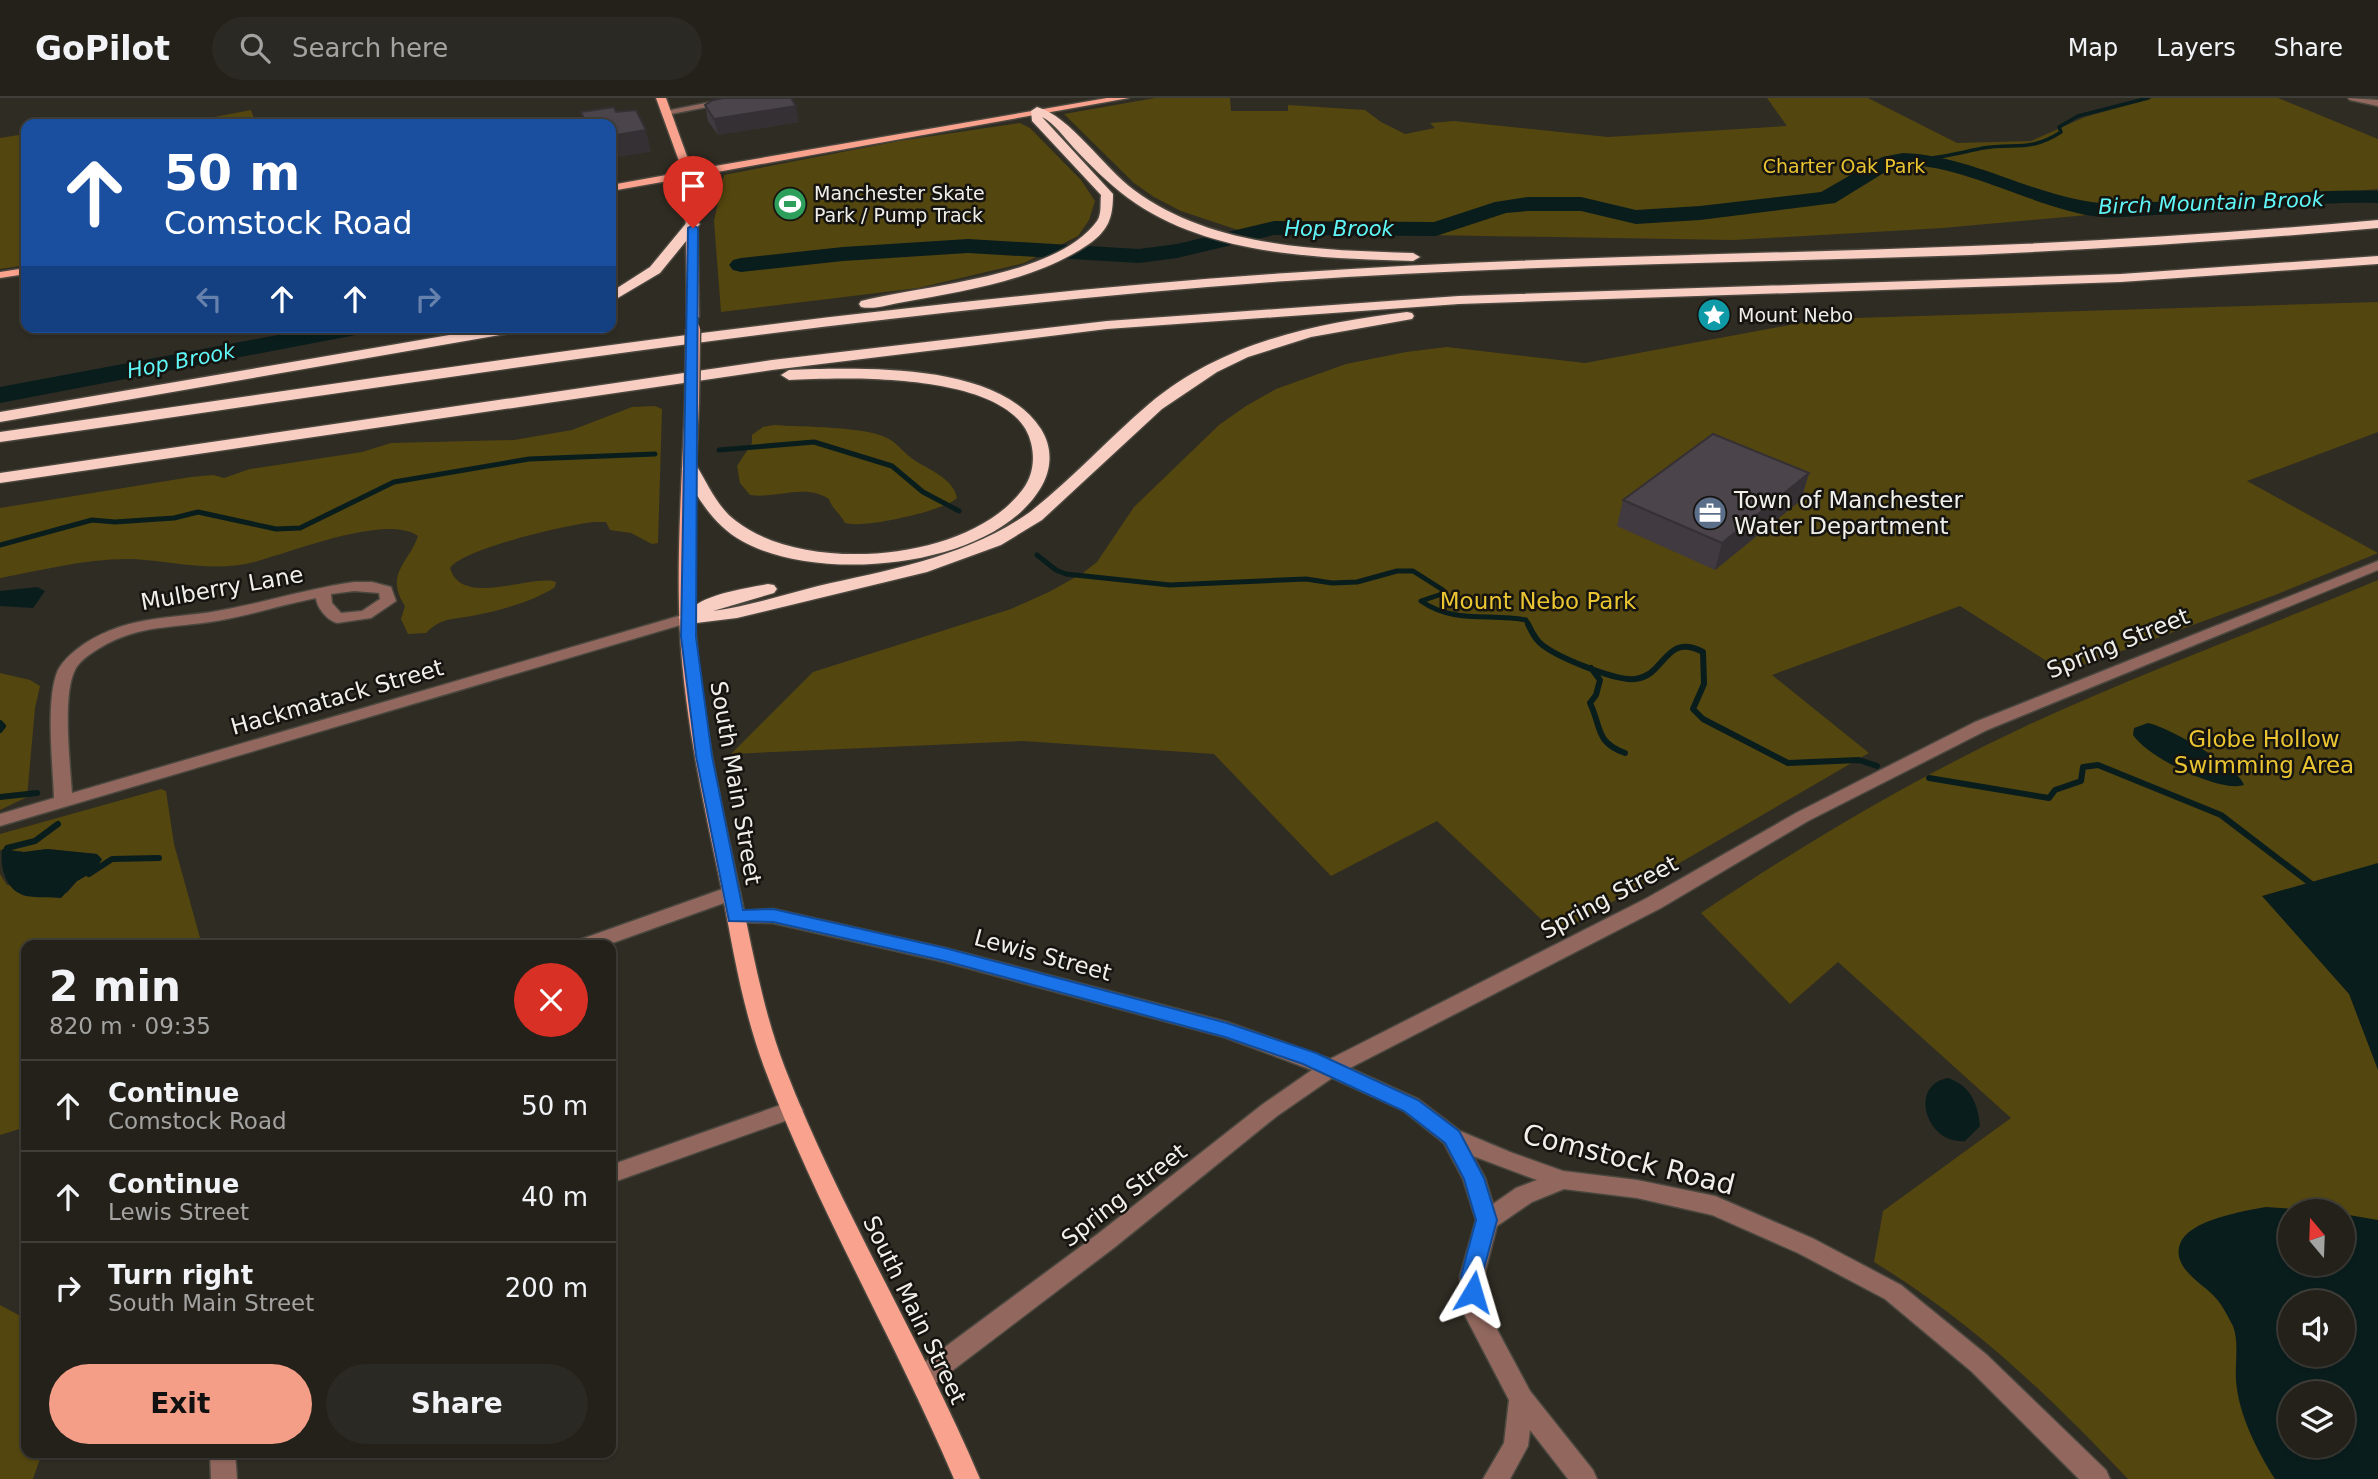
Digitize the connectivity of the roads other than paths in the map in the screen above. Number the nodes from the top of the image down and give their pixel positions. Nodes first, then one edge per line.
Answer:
1 (661, 98) edge
2 (748, 98) edge
3 (1124, 98) edge
4 (2353, 98) edge
5 (2378, 103) edge
6 (1037, 111) junction
7 (666, 112) junction
8 (690, 174) junction
9 (616, 187) edge
10 (693, 224) junction
11 (2378, 224) edge
12 (1744, 257) junction
13 (2378, 260) edge
14 (21, 272) edge
15 (0, 275) edge
16 (1801, 288) junction
17 (616, 295) edge
18 (488, 333) edge
19 (526, 363) junction
20 (542, 399) junction
21 (0, 417) edge
22 (0, 437) edge
23 (690, 469) junction
24 (0, 478) edge
25 (914, 554) junction
26 (2378, 565) edge
27 (323, 593) dead end
28 (688, 618) junction
29 (63, 802) junction
30 (0, 820) edge
31 (731, 893) junction
32 (736, 916) junction
33 (600, 940) edge
34 (1331, 1068) junction
35 (792, 1110) junction
36 (1452, 1137) junction
37 (616, 1172) edge
38 (1563, 1180) junction
39 (1487, 1220) junction
40 (923, 1378) junction
41 (1521, 1399) junction
42 (222, 1458) edge
43 (223, 1479) edge
44 (967, 1479) edge
45 (1496, 1479) edge
46 (1584, 1479) edge
47 (2097, 1479) edge

1 - 7 main road, South Main Street
2 - 7 street
3 - 6 main road
4 - 5 street
6 - 8 main road
6 - 12 highway
6 - 19 highway
7 - 8 main road, South Main Street
8 - 9 main road
8 - 10 main road, South Main Street
10 - 17 highway
10 - 23 main road, South Main Street, bridge
11 - 12 highway
12 - 19 highway
13 - 16 highway
14 - 15 main road
16 - 20 highway
16 - 28 highway
18 - 21 highway
19 - 22 highway
20 - 24 highway
20 - 25 highway
23 - 25 highway
23 - 28 main road, South Main Street
25 - 28 highway
26 - 34 street, Spring Street
27 - 29 street, Mulberry Lane
28 - 29 street, Hackmatack Street
28 - 31 main road, South Main Street
29 - 30 street, Hackmatack Street
31 - 32 main road, South Main Street
31 - 33 street
32 - 34 street, Lewis Street
32 - 35 main road, South Main Street
34 - 36 street, Comstock Road
34 - 40 street, Spring Street
35 - 37 street
35 - 40 main road, South Main Street
36 - 38 street, Comstock Road
36 - 39 street
38 - 39 street
38 - 47 street, Comstock Road
39 - 41 street
40 - 44 main road, South Main Street
41 - 45 street
41 - 46 street
42 - 43 street

